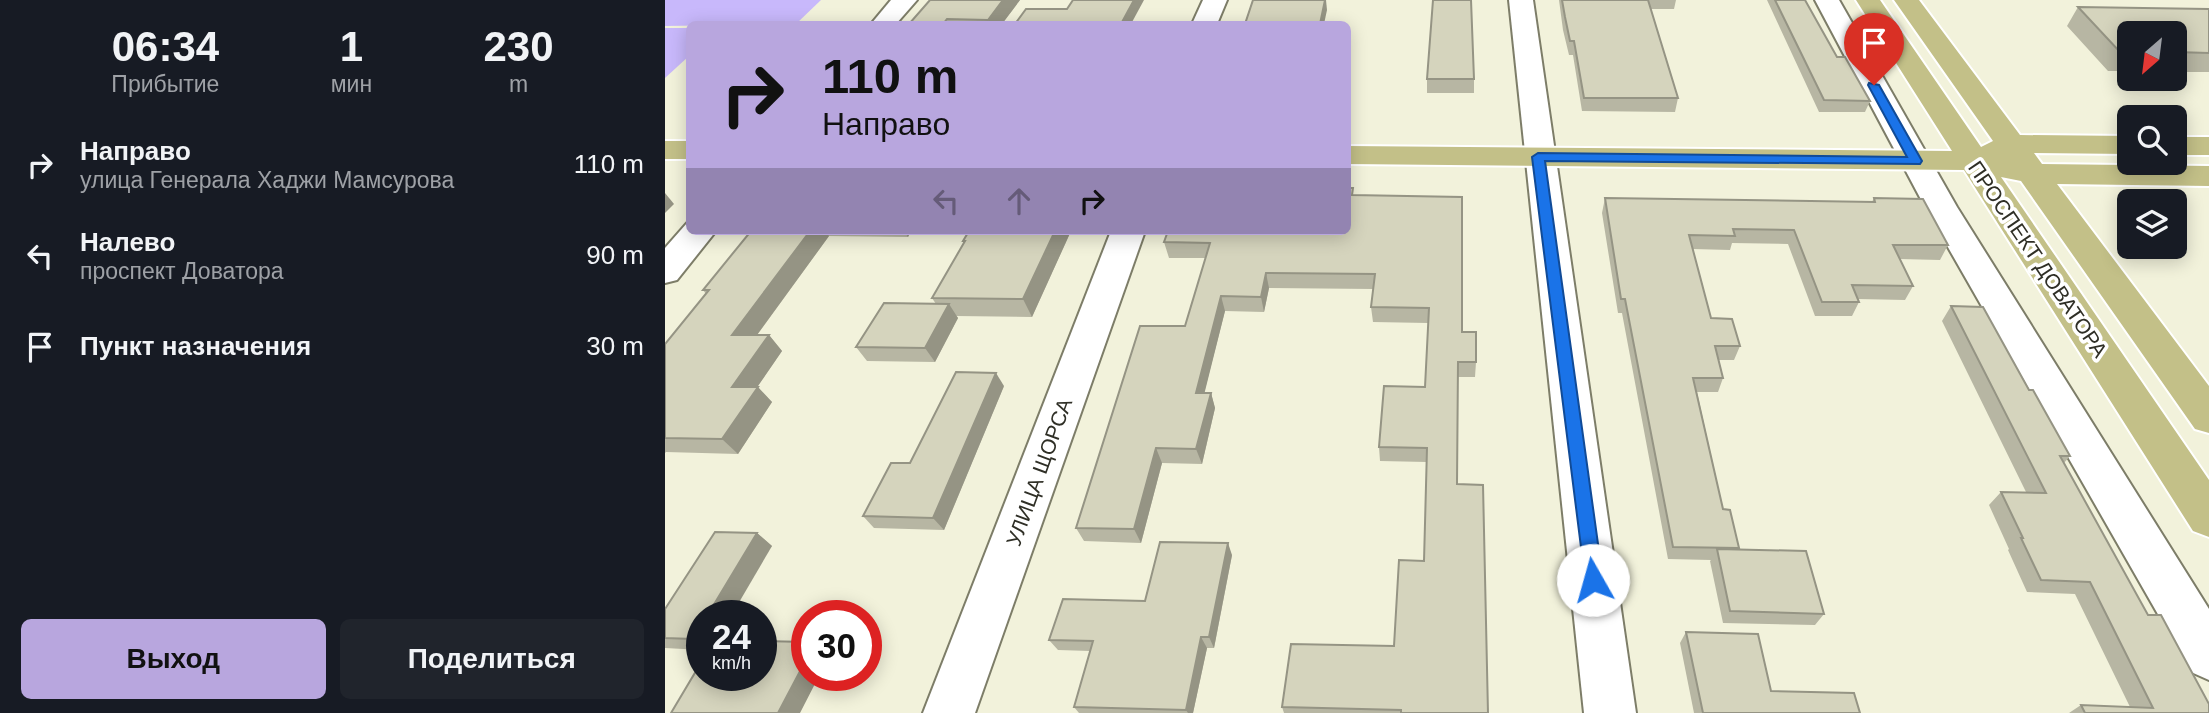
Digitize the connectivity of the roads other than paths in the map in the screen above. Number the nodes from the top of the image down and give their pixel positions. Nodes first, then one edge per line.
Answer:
1 (905, 0) edge
2 (1215, 0) edge
3 (1521, 0) edge
4 (1827, 0) edge
5 (1868, 0) edge
6 (1906, 0) edge
7 (886, 21) edge
8 (1206, 21) edge
9 (2011, 144) junction
10 (2117, 145) edge
11 (2187, 146) edge
12 (2209, 146) edge
13 (665, 150) edge
14 (686, 150) edge
15 (1351, 155) edge
16 (1538, 157) junction
17 (1916, 161) junction
18 (1972, 161) junction
19 (2033, 174) junction
20 (2209, 176) edge
21 (696, 235) edge
22 (1127, 235) edge
23 (665, 271) edge
24 (2209, 417) edge
25 (2209, 517) edge
26 (2209, 655) edge
27 (949, 713) edge
28 (1610, 713) edge

1 - 7 street
2 - 8 street
3 - 16 street
4 - 17 street
5 - 18 main road, ПРОСПЕКТ ДОВАТОРА
6 - 9 main road, ПРОСПЕКТ ДОВАТОРА
9 - 10 main road
9 - 18 main road
9 - 19 main road, ПРОСПЕКТ ДОВАТОРА
11 - 12 main road
13 - 14 main road
15 - 16 main road
16 - 17 main road
16 - 28 street
17 - 18 main road
17 - 26 street
18 - 19 main road
18 - 25 main road, ПРОСПЕКТ ДОВАТОРА
19 - 20 main road
19 - 24 main road, ПРОСПЕКТ ДОВАТОРА
21 - 23 street
22 - 27 street, УЛИЦА ЩОРСА

